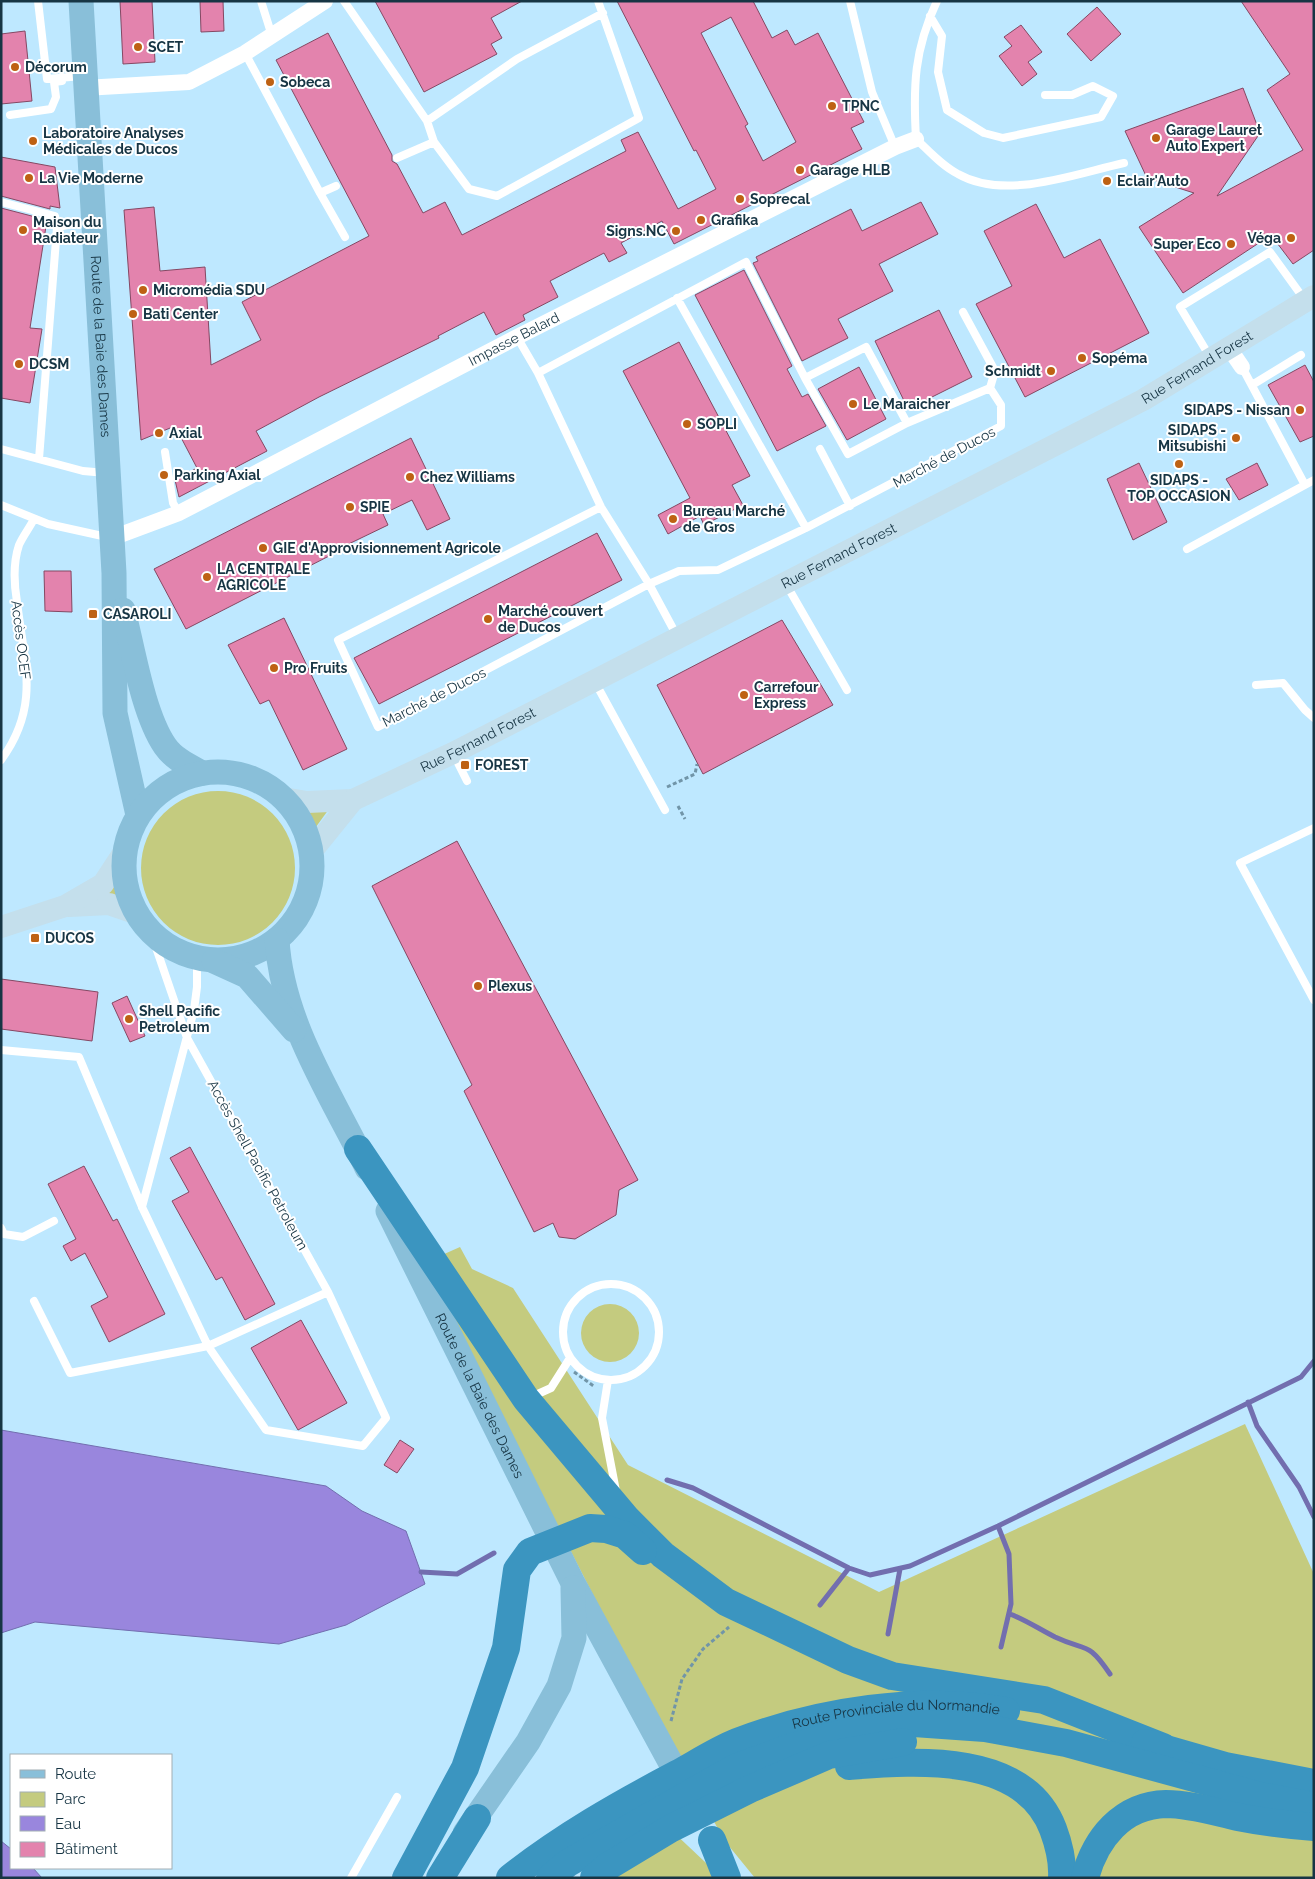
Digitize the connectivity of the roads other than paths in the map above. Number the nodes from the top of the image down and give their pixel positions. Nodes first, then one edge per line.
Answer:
1 (38, 1) edge
2 (81, 1) edge
3 (261, 1) edge
4 (325, 1) edge
5 (344, 1) edge
6 (598, 1) edge
7 (850, 1) edge
8 (938, 1) edge
9 (603, 13) junction
10 (930, 16) junction
11 (272, 36) junction
12 (245, 53) junction
13 (84, 81) junction
14 (1045, 95) dead end
15 (10, 115) dead end
16 (427, 121) junction
17 (916, 139) junction
18 (434, 142) junction
19 (895, 146) junction
20 (397, 158) dead end
21 (1124, 163) dead end
22 (336, 186) dead end
23 (320, 193) junction
24 (1, 202) edge
25 (94, 220) junction
26 (57, 227) junction
27 (345, 237) dead end
28 (677, 298) junction
29 (1310, 298) edge
30 (963, 312) dead end
31 (517, 337) junction
32 (1220, 354) junction
33 (1301, 355) dead end
34 (1242, 367) joint
35 (538, 373) junction
36 (805, 378) junction
37 (1252, 385) junction
38 (990, 388) junction
39 (907, 423) junction
40 (1, 449) edge
41 (820, 449) dead end
42 (165, 452) dead end
43 (40, 460) junction
44 (108, 473) junction
45 (1314, 480) edge
46 (1305, 485) junction
47 (1, 505) edge
48 (850, 506) junction
49 (601, 507) junction
50 (179, 513) junction
51 (34, 519) junction
52 (806, 528) junction
53 (112, 538) junction
54 (1187, 549) dead end
55 (114, 572) junction
56 (785, 583) junction
57 (649, 584) junction
58 (678, 638) junction
59 (594, 681) junction
60 (1256, 685) dead end
61 (847, 690) dead end
62 (1314, 718) edge
63 (453, 753) junction
64 (1, 760) edge
65 (202, 773) junction
66 (467, 782) dead end
67 (283, 798) junction
68 (353, 800) junction
69 (665, 810) dead end
70 (138, 815) junction
71 (1314, 828) edge
72 (124, 852) junction
73 (311, 852) junction
74 (66, 906) junction
75 (135, 914) junction
76 (1, 927) edge
77 (151, 933) junction
78 (277, 940) junction
79 (204, 959) junction
80 (1314, 1000) edge
81 (187, 1038) junction
82 (302, 1039) junction
83 (1, 1050) edge
84 (358, 1149) junction
85 (142, 1207) junction
86 (54, 1221) dead end
87 (1, 1228) edge
88 (328, 1292) junction
89 (34, 1301) dead end
90 (208, 1346) junction
91 (570, 1358) junction
92 (608, 1380) junction
93 (526, 1399) junction
94 (618, 1505) junction
95 (570, 1576) junction
96 (736, 1607) junction
97 (1163, 1747) junction
98 (793, 1771) junction
99 (1314, 1783) edge
100 (1219, 1784) junction
101 (396, 1797) dead end
102 (1314, 1806) edge
103 (476, 1818) junction
104 (1314, 1828) edge
105 (709, 1834) junction
106 (351, 1878) edge
107 (406, 1878) edge
108 (428, 1878) edge
109 (440, 1878) edge
110 (510, 1878) edge
111 (550, 1878) edge
112 (594, 1878) edge
113 (727, 1878) edge
114 (736, 1878) edge
115 (1062, 1878) edge
116 (1085, 1878) edge

1 - 13 lane
2 - 13 main road, Route de la Baie des Dames
3 - 11 lane
4 - 11 street
5 - 16 lane
6 - 9 lane
7 - 19 lane
8 - 10 lane
9 - 16 lane
9 - 18 lane
10 - 14 lane
10 - 17 lane
11 - 12 street
12 - 13 street
12 - 23 lane
13 - 15 lane
13 - 25 main road, Route de la Baie des Dames
16 - 18 lane
17 - 19 street, Impasse Balard
17 - 21 lane
18 - 20 lane
19 - 31 street, Impasse Balard
22 - 23 lane
23 - 27 lane
24 - 26 lane
25 - 26 lane
25 - 44 main road, Route de la Baie des Dames
26 - 43 lane
28 - 35 lane
28 - 36 lane
28 - 52 lane
29 - 32 street, Rue Fernand Forest
29 - 32 lane
30 - 38 lane, Marché de Ducos
31 - 35 lane
31 - 50 street, Impasse Balard
32 - 34 street
32 - 56 street, Rue Fernand Forest
33 - 37 lane
34 - 37 lane
35 - 49 lane
36 - 39 lane
36 - 39 lane
37 - 46 lane
38 - 39 lane
38 - 48 lane, Marché de Ducos
40 - 43 lane
41 - 48 lane
42 - 50 lane
43 - 44 lane
44 - 53 main road, Route de la Baie des Dames
45 - 46 lane
46 - 54 lane
47 - 51 lane
48 - 52 lane, Marché de Ducos
49 - 57 lane
49 - 57 lane, Marché de Ducos
50 - 53 street, Impasse Balard
51 - 53 lane
51 - 64 lane, Accès OCEF
52 - 57 lane, Marché de Ducos
53 - 55 main road, Route de la Baie des Dames
55 - 65 main road, Route de la Baie des Dames
55 - 70 main road, Route de la Baie des Dames
56 - 58 street, Rue Fernand Forest
56 - 61 lane
57 - 58 lane
58 - 59 street, Rue Fernand Forest
59 - 63 street, Rue Fernand Forest
59 - 69 lane
60 - 62 lane
63 - 66 lane
63 - 68 street, Rue Fernand Forest
65 - 67 main road
65 - 70 main road, Route de la Baie des Dames
67 - 68 street, Rue Fernand Forest
67 - 73 main road
68 - 73 street, Rue Fernand Forest
70 - 72 main road, Route de la Baie des Dames
71 - 80 lane
72 - 74 street
72 - 75 main road, Route de la Baie des Dames
73 - 78 main road
74 - 75 street
74 - 76 street
75 - 77 main road, Route de la Baie des Dames
77 - 79 main road, Route de la Baie des Dames
77 - 81 lane, Accès Shell Pacific Petroleum
78 - 79 main road
78 - 82 main road, Route de la Baie des Dames
79 - 81 lane
79 - 82 main road, Route de la Baie des Dames
81 - 85 lane
81 - 88 lane, Accès Shell Pacific Petroleum
82 - 84 main road, Route de la Baie des Dames
83 - 85 lane, Accès Shell Pacific Petroleum
84 - 93 highway
84 - 95 main road, Route de la Baie des Dames
85 - 90 lane, Accès Shell Pacific Petroleum
86 - 87 lane
88 - 90 lane
88 - 90 lane, Accès Shell Pacific Petroleum
89 - 90 lane
91 - 92 lane
91 - 92 lane
91 - 93 lane
92 - 94 lane
93 - 94 highway
94 - 96 highway
95 - 103 main road
95 - 105 main road, Route de la Baie des Dames
96 - 97 highway
96 - 107 highway
97 - 99 highway, Route Provinciale du Normandie
97 - 110 highway, Route Provinciale du Normandie
98 - 100 highway
98 - 112 highway
98 - 115 highway
100 - 102 highway, Route Provinciale du Normandie
100 - 111 highway, Route Provinciale du Normandie
101 - 106 lane
103 - 108 main road
103 - 109 highway
104 - 116 highway
105 - 113 highway
105 - 114 main road

